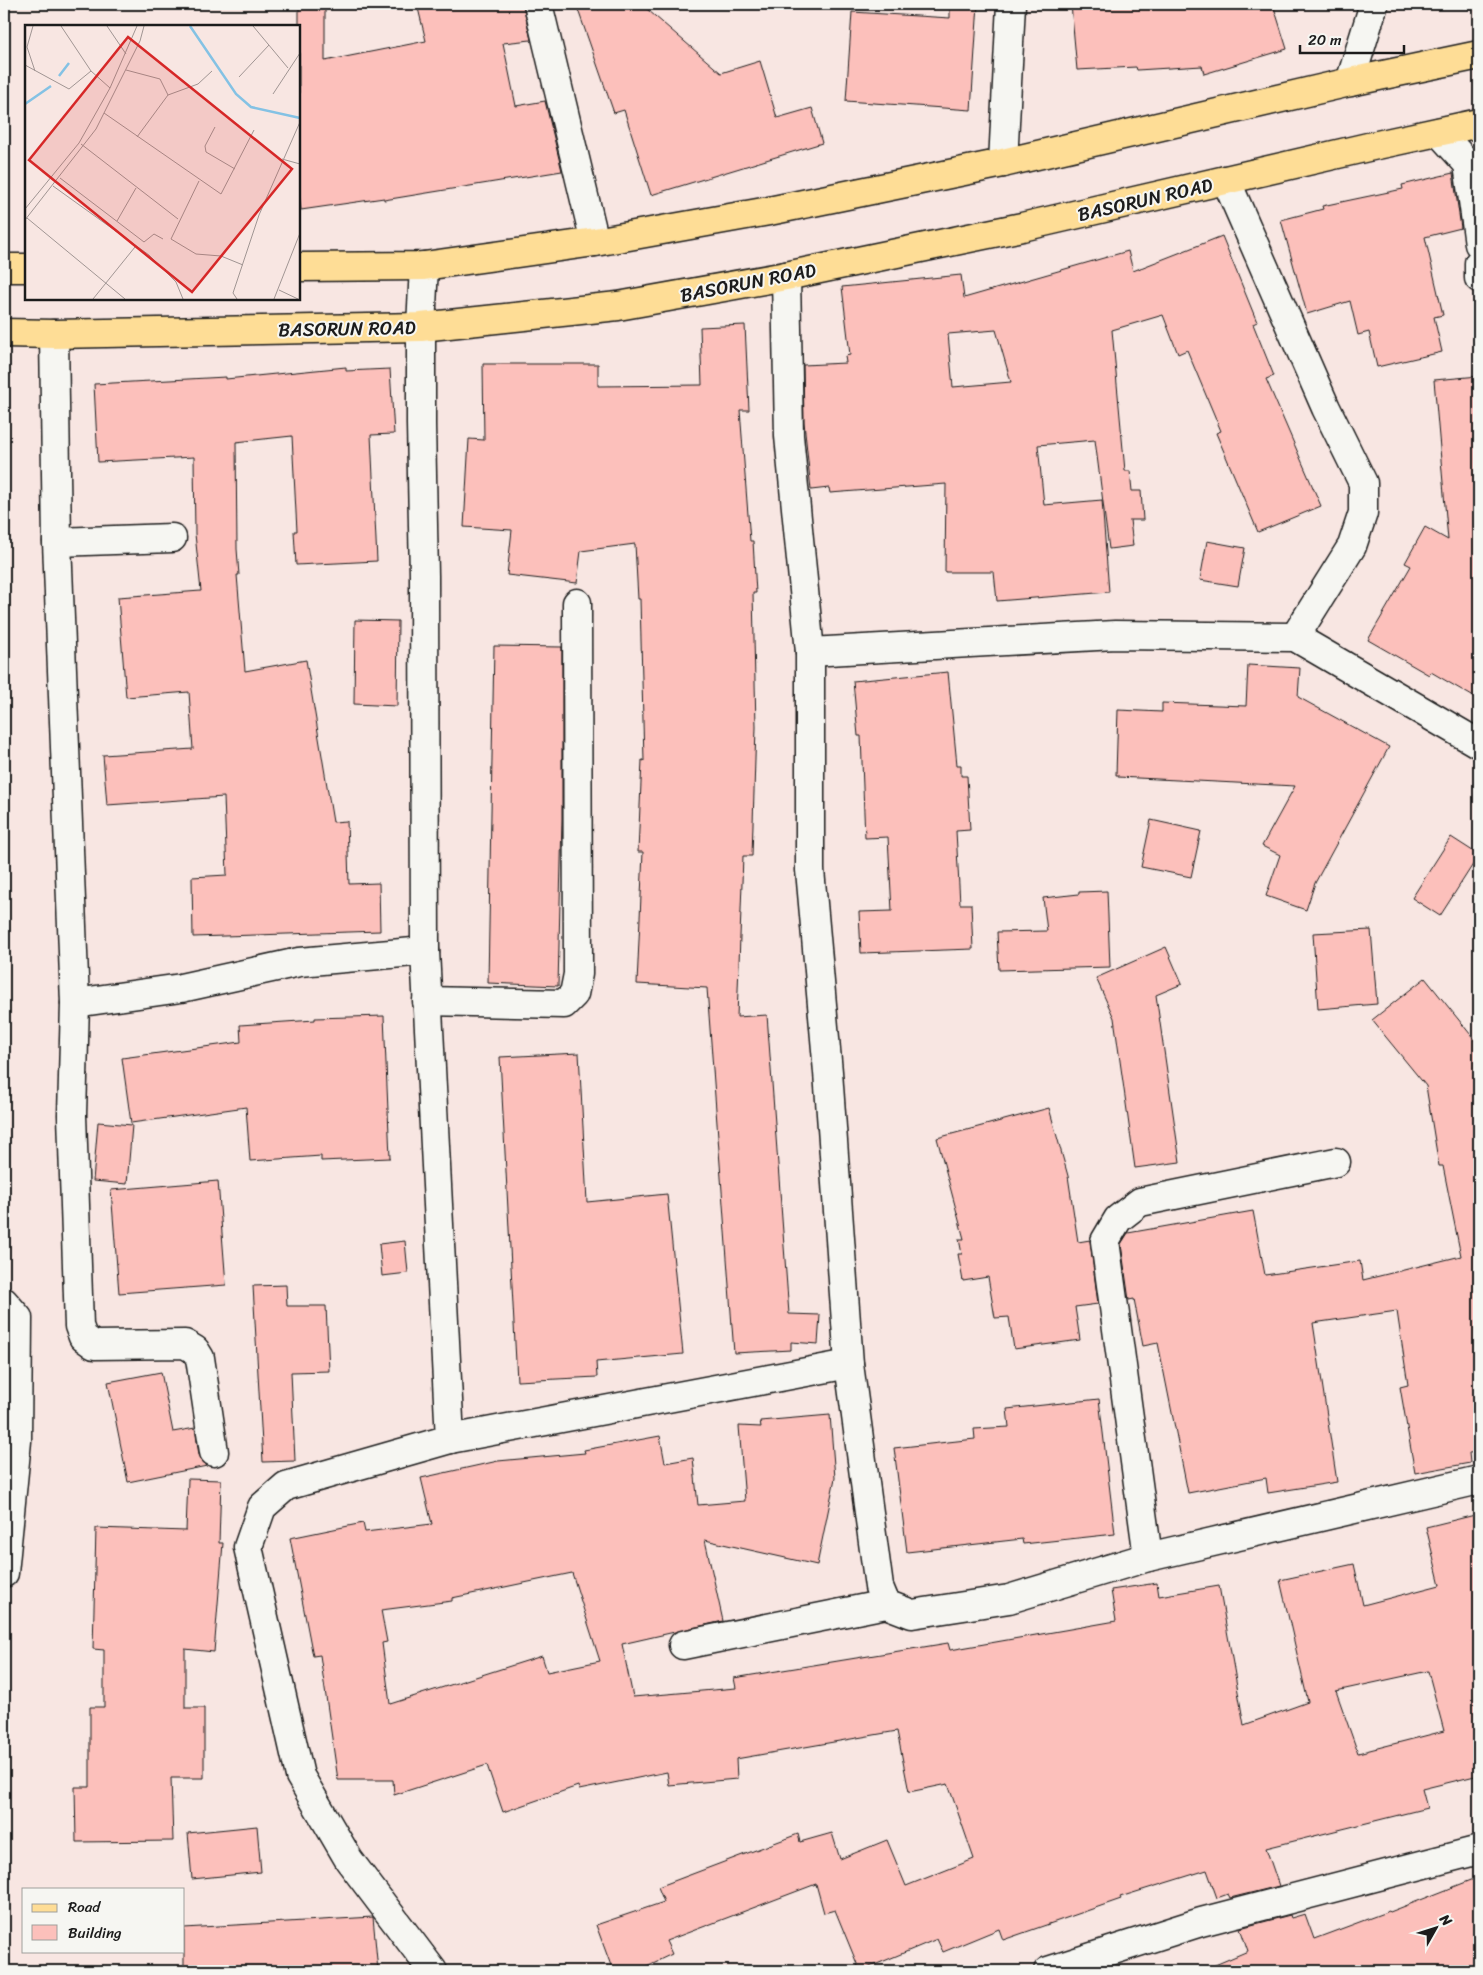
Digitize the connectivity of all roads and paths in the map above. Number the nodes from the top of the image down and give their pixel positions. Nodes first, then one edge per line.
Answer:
1 (538, 4) edge
2 (1012, 4) edge
3 (1374, 4) edge
4 (1479, 55) edge
5 (1350, 82) junction
6 (1479, 123) edge
7 (1439, 132) junction
8 (1003, 163) junction
9 (1226, 180) junction
10 (595, 242) junction
11 (1479, 244) edge
12 (1479, 263) edge
13 (424, 266) junction
14 (300, 267) edge
15 (4, 268) edge
16 (25, 268) edge
17 (786, 276) junction
18 (1479, 278) edge
19 (421, 327) junction
20 (4, 333) edge
21 (54, 334) junction
22 (172, 538) dead end
23 (57, 542) junction
24 (577, 603) dead end
25 (1295, 637) junction
26 (810, 652) junction
27 (1479, 744) edge
28 (425, 950) junction
29 (427, 1001) junction
30 (75, 1003) junction
31 (1336, 1162) dead end
32 (4, 1302) edge
33 (849, 1364) junction
34 (450, 1439) junction
35 (214, 1452) dead end
36 (1479, 1480) edge
37 (1148, 1557) junction
38 (4, 1573) edge
39 (886, 1604) junction
40 (683, 1645) dead end
41 (1479, 1850) edge
42 (433, 1971) edge
43 (1048, 1971) edge

1 - 10 street
2 - 8 street
3 - 5 street
4 - 5 main road
5 - 8 main road
6 - 7 main road, BASORUN ROAD
7 - 9 main road, BASORUN ROAD
7 - 11 street
8 - 10 main road
9 - 17 main road, BASORUN ROAD
9 - 25 street
10 - 13 main road
12 - 18 street
13 - 14 main road
13 - 19 street
15 - 16 main road
17 - 19 main road, BASORUN ROAD
17 - 26 street
19 - 21 main road, BASORUN ROAD
19 - 28 street
20 - 21 main road, BASORUN ROAD
21 - 23 street
22 - 23 street
23 - 30 street
24 - 29 street
25 - 26 street
25 - 27 street
26 - 33 street
28 - 29 street
28 - 30 street
29 - 34 street
30 - 35 street
31 - 37 street
32 - 38 street
33 - 34 street
33 - 39 street
34 - 42 street
36 - 37 street
37 - 39 street
39 - 40 street
41 - 43 street

